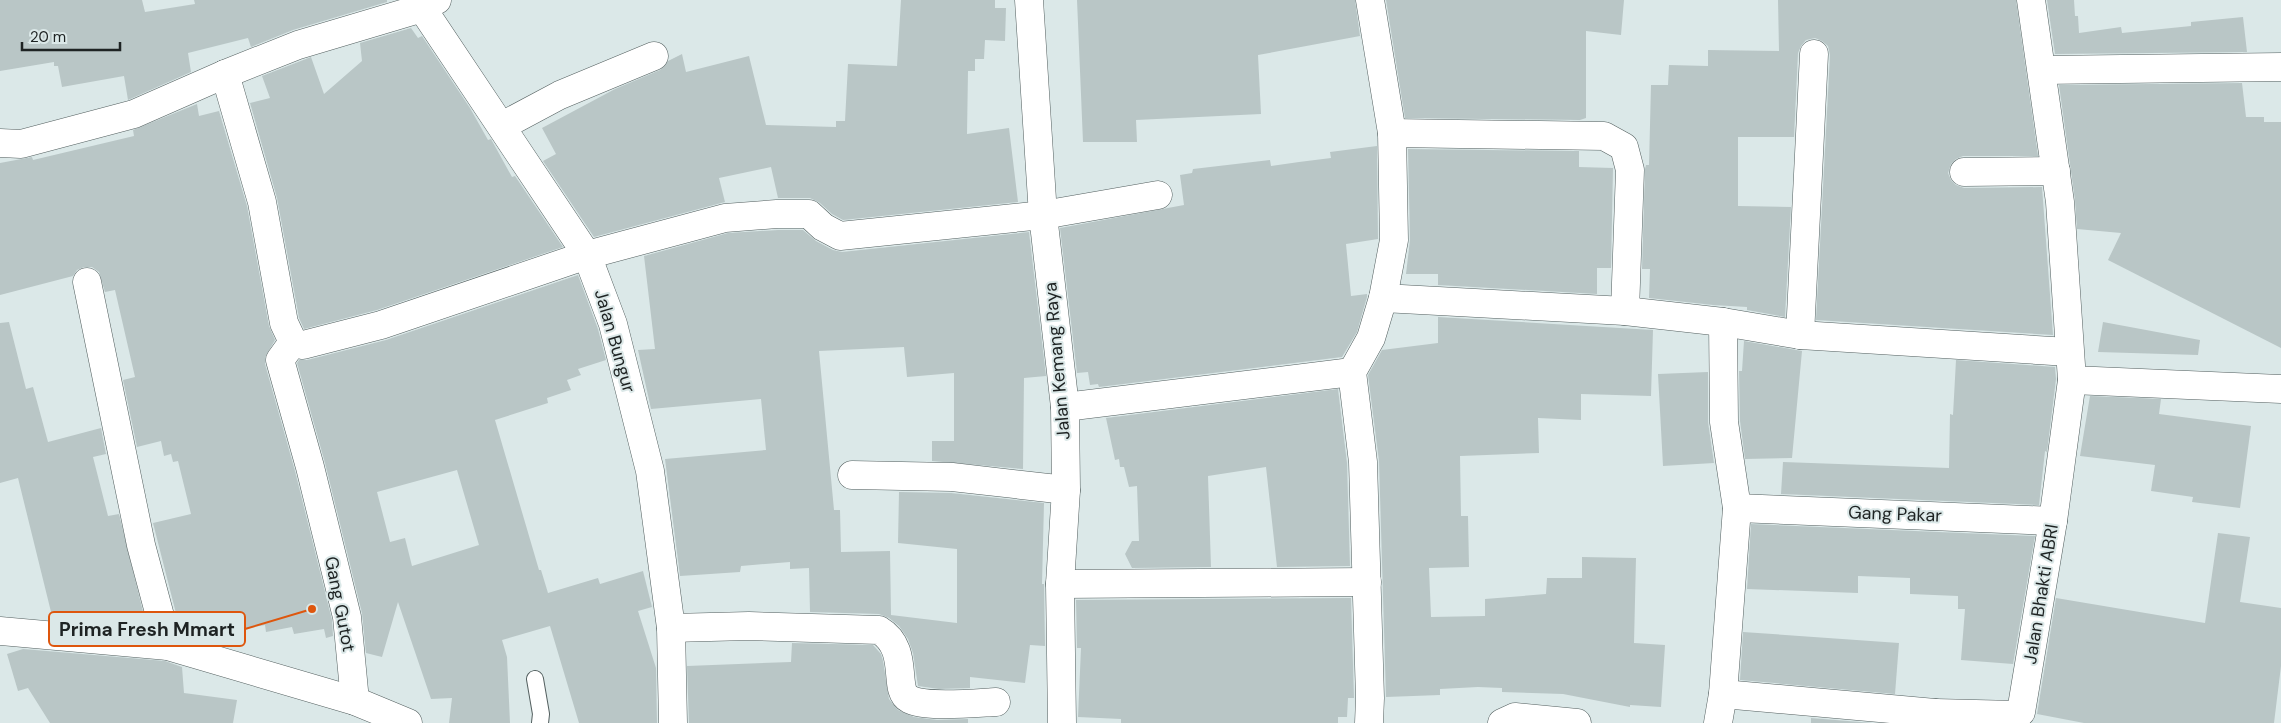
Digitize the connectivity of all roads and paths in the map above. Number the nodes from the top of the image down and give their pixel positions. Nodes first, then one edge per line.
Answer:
1 (1029, 0) edge
2 (1370, 0) edge
3 (2030, 0) edge
4 (430, 4) edge
5 (380, 10) edge
6 (1814, 54) dead end
7 (654, 56) dead end
8 (2281, 67) edge
9 (2042, 70) junction
10 (224, 74) junction
11 (502, 126) junction
12 (1392, 132) junction
13 (0, 143) edge
14 (2056, 171) junction
15 (1964, 172) dead end
16 (1158, 195) dead end
17 (1042, 215) junction
18 (587, 255) junction
19 (87, 282) dead end
20 (1383, 298) junction
21 (1625, 311) junction
22 (1723, 322) junction
23 (1800, 335) junction
24 (292, 342) junction
25 (2070, 352) junction
26 (1352, 372) junction
27 (2072, 380) junction
28 (2281, 389) edge
29 (1065, 407) junction
30 (852, 475) dead end
31 (1066, 490) junction
32 (1737, 508) junction
33 (2053, 521) junction
34 (1367, 582) junction
35 (1060, 584) junction
36 (671, 628) junction
37 (0, 631) edge
38 (168, 646) junction
39 (535, 679) dead end
40 (1722, 694) junction
41 (355, 701) junction
42 (996, 702) dead end
43 (1934, 718) edge
44 (398, 721) edge
45 (540, 723) edge
46 (673, 723) edge
47 (1062, 723) edge
48 (1369, 723) edge
49 (1502, 723) edge
50 (1577, 723) edge
51 (1718, 723) edge

1 - 17 street, Jalan Kemang Raya
2 - 12 street
3 - 9 street, Jalan Bhakti ABRI
4 - 5 street
4 - 11 street, Jalan Bungur
5 - 10 street
6 - 23 street
7 - 11 street
8 - 9 street
9 - 14 street, Jalan Bhakti ABRI
10 - 13 street
10 - 24 street
11 - 18 street, Jalan Bungur
12 - 20 street
12 - 21 street
14 - 15 street
14 - 25 street, Jalan Bhakti ABRI
16 - 17 street
17 - 18 street
17 - 29 street, Jalan Kemang Raya
18 - 24 street
18 - 36 street, Jalan Bungur
19 - 38 street
20 - 21 street
20 - 26 street
21 - 22 street
22 - 23 street
22 - 32 street
23 - 25 street
24 - 41 street, Gang Gutot
25 - 27 street, Jalan Bhakti ABRI
26 - 29 street
26 - 34 street
27 - 28 street
27 - 33 street, Jalan Bhakti ABRI
29 - 31 street, Jalan Kemang Raya
30 - 31 street
31 - 35 street, Jalan Kemang Raya
32 - 33 street, Gang Pakar
32 - 40 street
33 - 43 street, Jalan Bhakti ABRI
34 - 35 street
34 - 48 street
35 - 47 street, Jalan Kemang Raya
36 - 42 street
36 - 46 street, Jalan Bungur
37 - 38 street
38 - 41 street
39 - 45 lane
40 - 43 street
40 - 51 street
41 - 44 street
49 - 50 street

